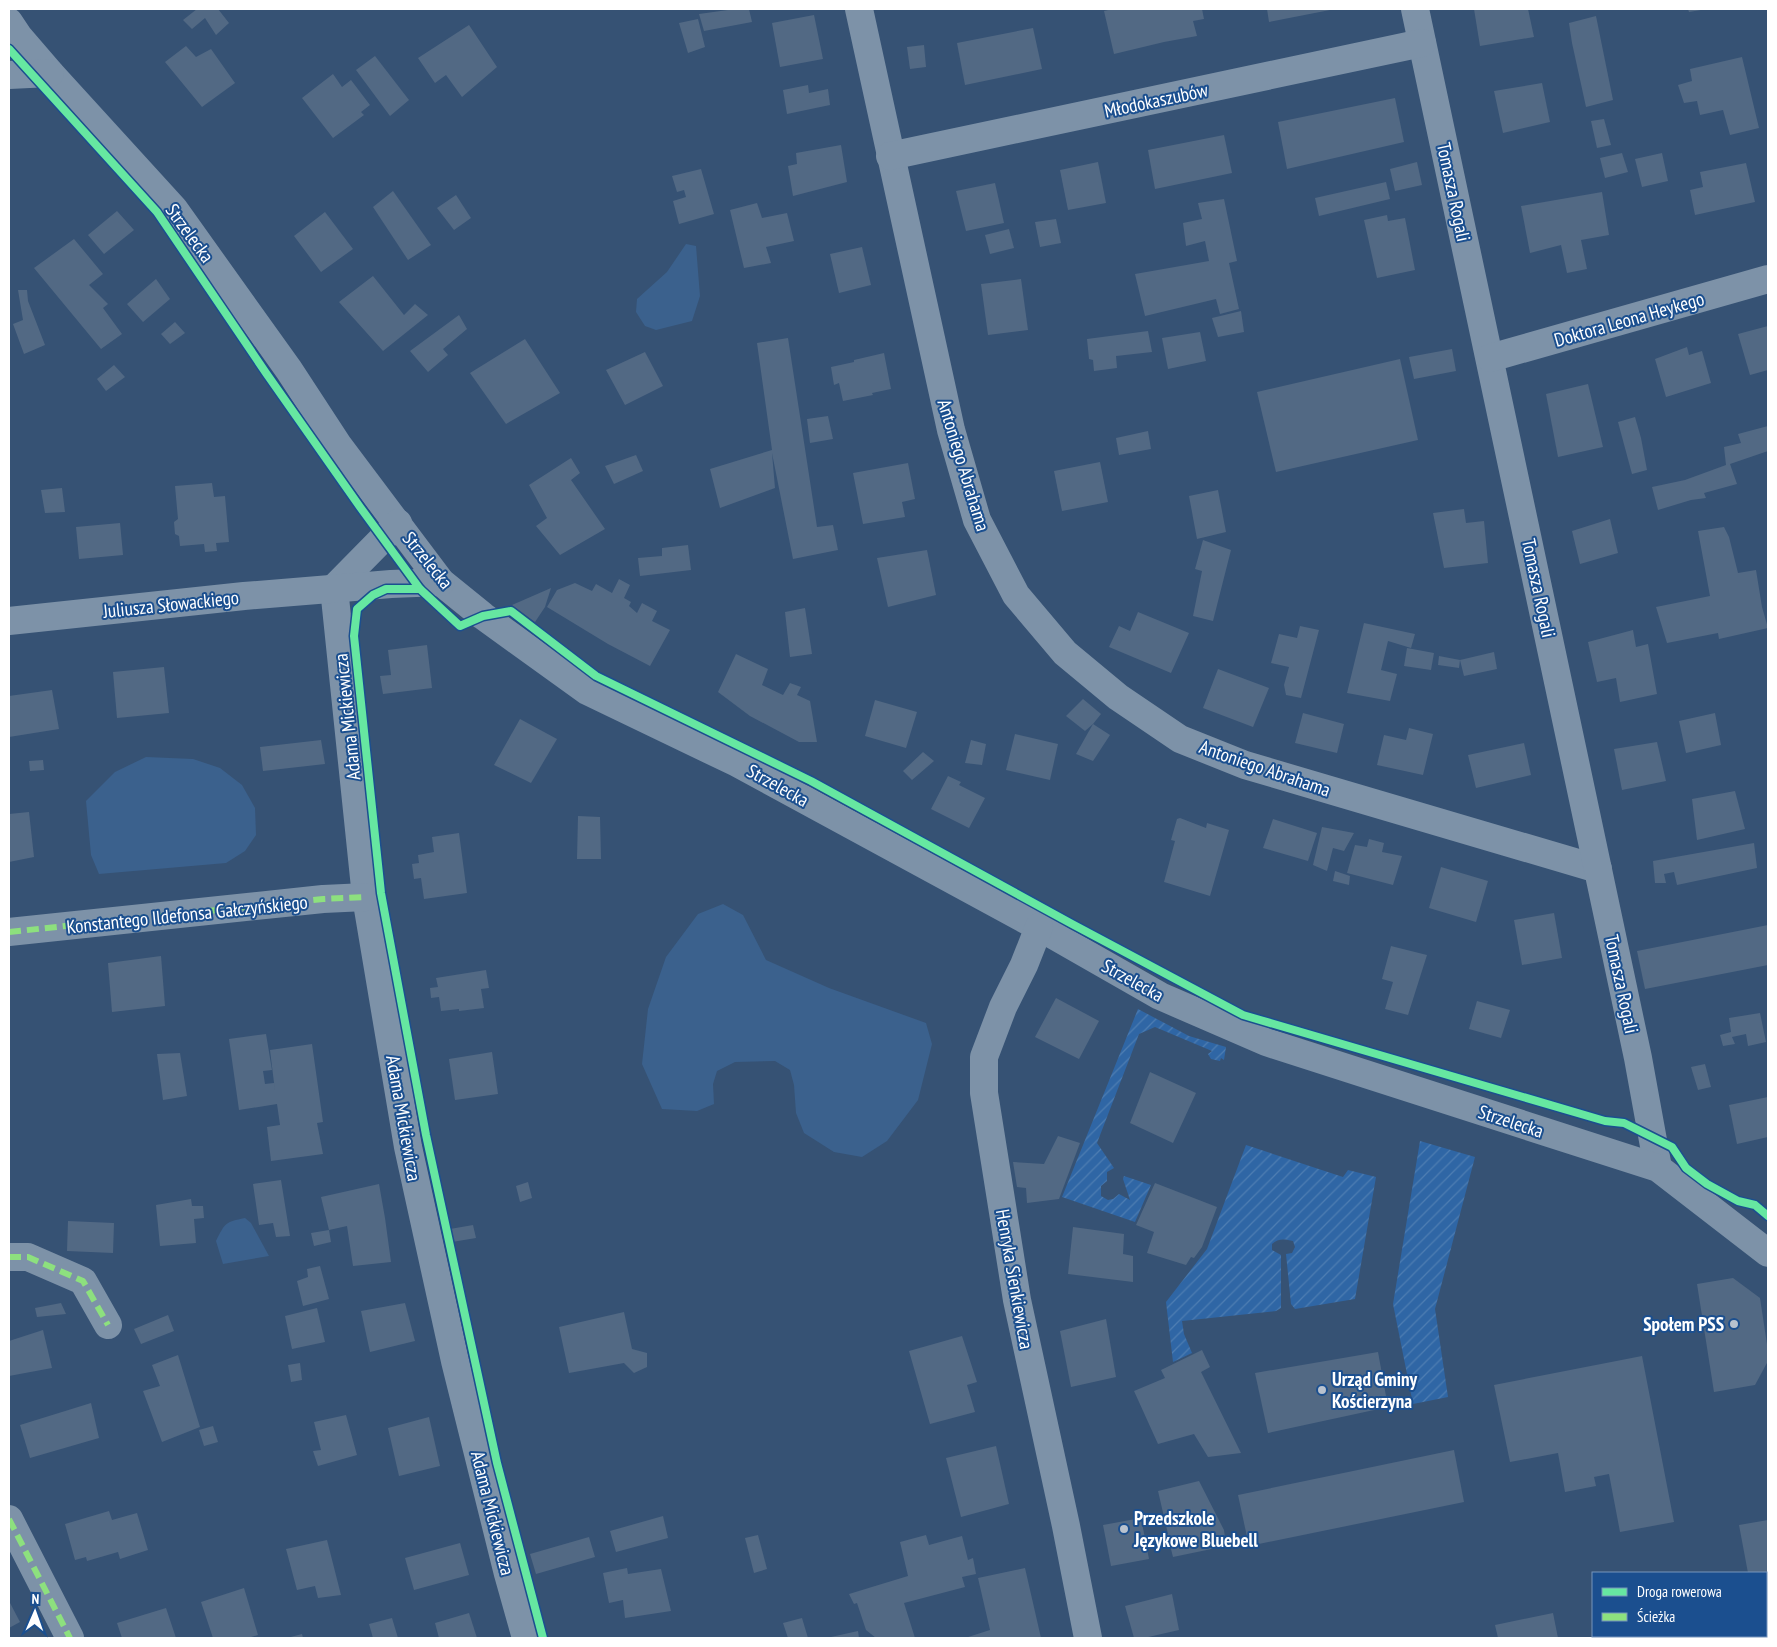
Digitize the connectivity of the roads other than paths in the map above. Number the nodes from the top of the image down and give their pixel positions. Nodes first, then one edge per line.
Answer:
1 (859, 9) edge
2 (1415, 9) edge
3 (9, 22) edge
4 (1422, 43) junction
5 (50, 73) junction
6 (9, 75) edge
7 (890, 156) junction
8 (1768, 279) edge
9 (1490, 358) junction
10 (398, 523) junction
11 (441, 582) junction
12 (334, 588) junction
13 (9, 621) edge
14 (1598, 869) junction
15 (366, 897) junction
16 (1040, 928) junction
17 (9, 932) edge
18 (1658, 1168) junction
19 (1768, 1253) edge
20 (9, 1257) edge
21 (108, 1325) dead end
22 (9, 1519) edge
23 (70, 1638) edge
24 (526, 1638) edge
25 (1088, 1638) edge

1 - 7 street, Antoniego Abrahama
2 - 4 street, Tomasza Rogali
3 - 5 street, Strzelecka
4 - 7 street, Młodokaszubów
4 - 9 street, Tomasza Rogali
5 - 6 street
5 - 10 street, Strzelecka
7 - 14 street, Antoniego Abrahama
8 - 9 street, Doktora Leona Heykego
9 - 14 street, Tomasza Rogali
10 - 11 street, Strzelecka
10 - 12 street
11 - 12 street, Juliusza Słowackiego
11 - 16 street, Strzelecka
12 - 13 street, Juliusza Słowackiego
12 - 15 street, Adama Mickiewicza
14 - 18 street, Tomasza Rogali
15 - 17 street, Konstantego Ildefonsa Gałczyńskiego
15 - 24 street, Adama Mickiewicza
16 - 18 street, Strzelecka
16 - 25 street, Henryka Sienkiewicza
18 - 19 street, Strzelecka
20 - 21 street
22 - 23 street

